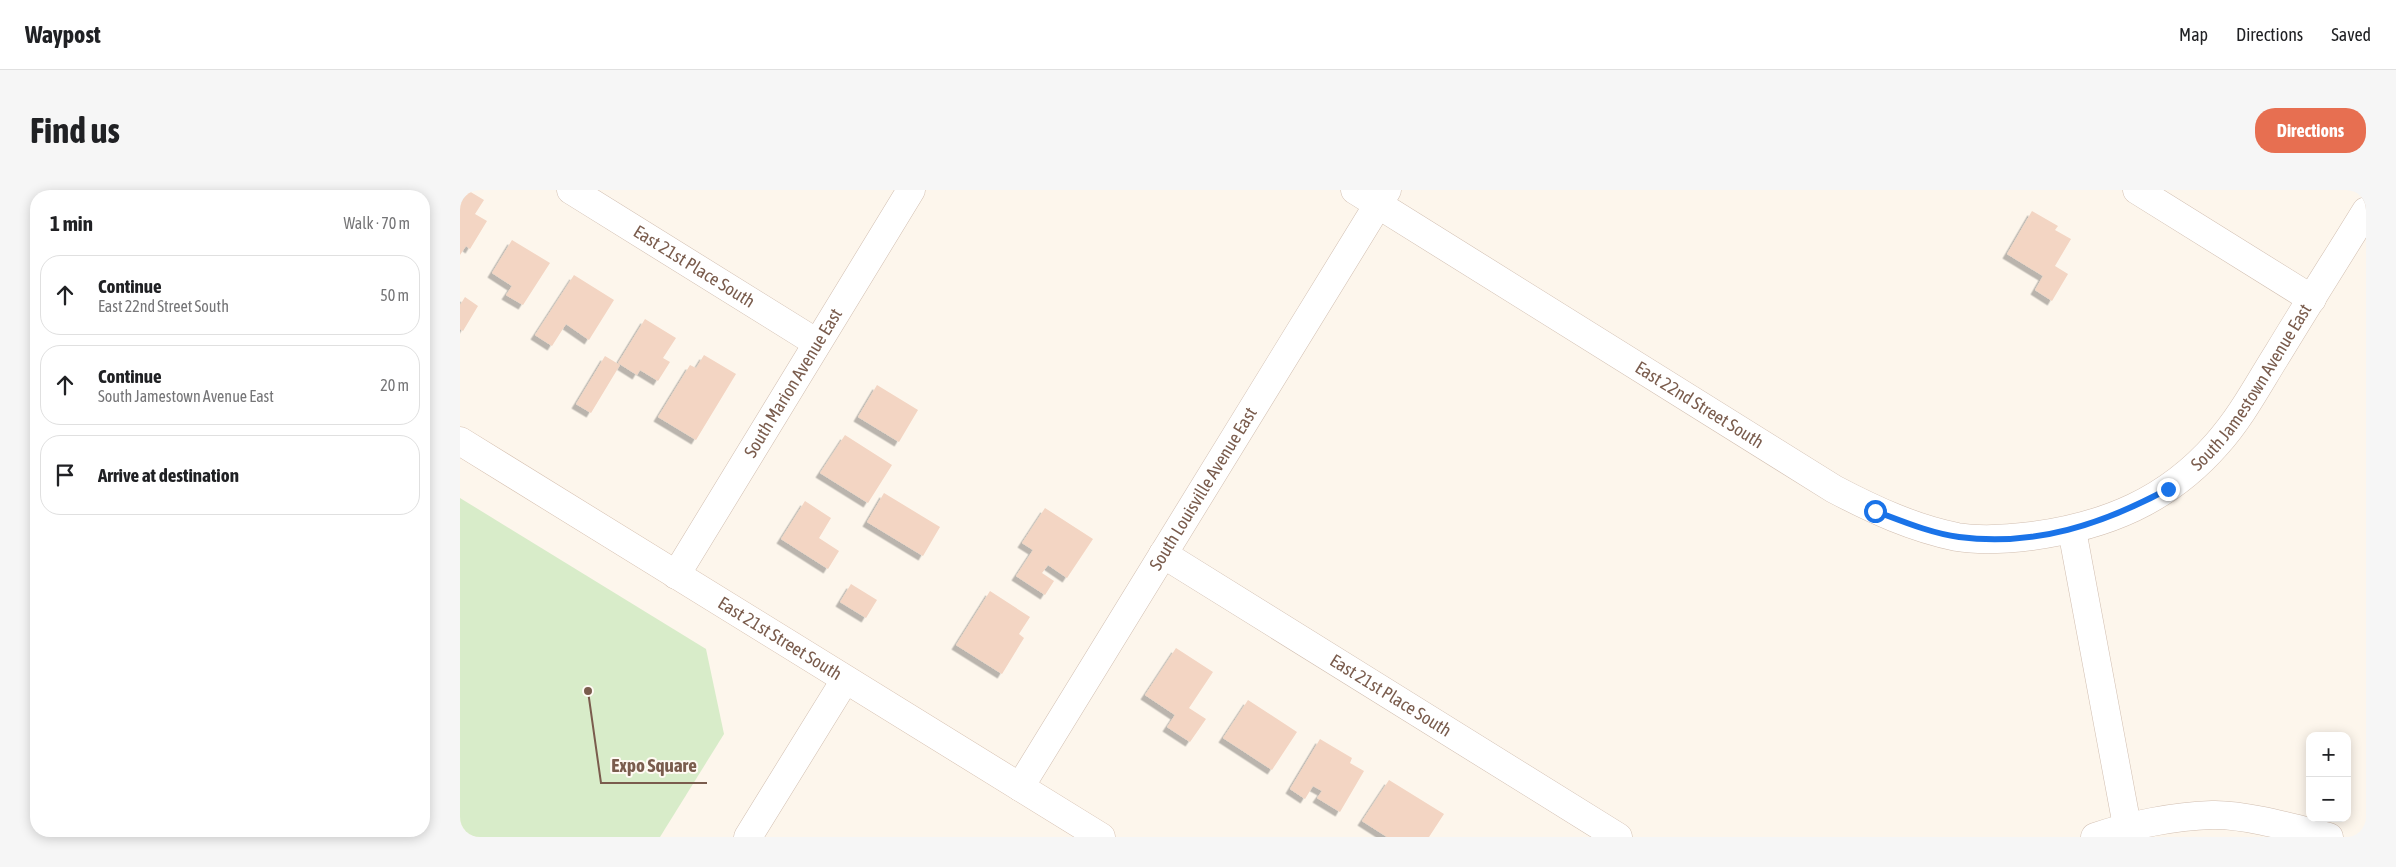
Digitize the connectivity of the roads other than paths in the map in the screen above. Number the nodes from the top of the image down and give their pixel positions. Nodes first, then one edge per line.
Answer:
1 (571, 190) edge
2 (911, 190) edge
3 (1355, 190) edge
4 (2137, 190) edge
5 (1383, 197) edge
6 (2366, 211) edge
7 (2312, 299) junction
8 (817, 343) junction
9 (460, 441) edge
10 (2072, 530) junction
11 (1162, 554) junction
12 (676, 575) junction
13 (845, 680) junction
14 (1020, 787) junction
15 (2127, 826) junction
16 (748, 837) edge
17 (1101, 837) edge
18 (1618, 837) edge
19 (2095, 837) edge
20 (2329, 837) edge

1 - 8 street, East 21st Place South
2 - 8 street, South Marion Avenue East
3 - 5 street, East 22nd Street South
4 - 7 street
5 - 10 street, East 22nd Street South
5 - 11 street, South Louisville Avenue East
6 - 7 street, South Jamestown Avenue East
7 - 10 street, South Jamestown Avenue East
8 - 12 street, South Marion Avenue East
9 - 12 street, East 21st Street South
10 - 15 street
11 - 14 street, South Louisville Avenue East
11 - 18 street, East 21st Place South
12 - 13 street, East 21st Street South
13 - 14 street, East 21st Street South
13 - 16 street
14 - 17 street, East 21st Street South
15 - 19 street
15 - 20 street

